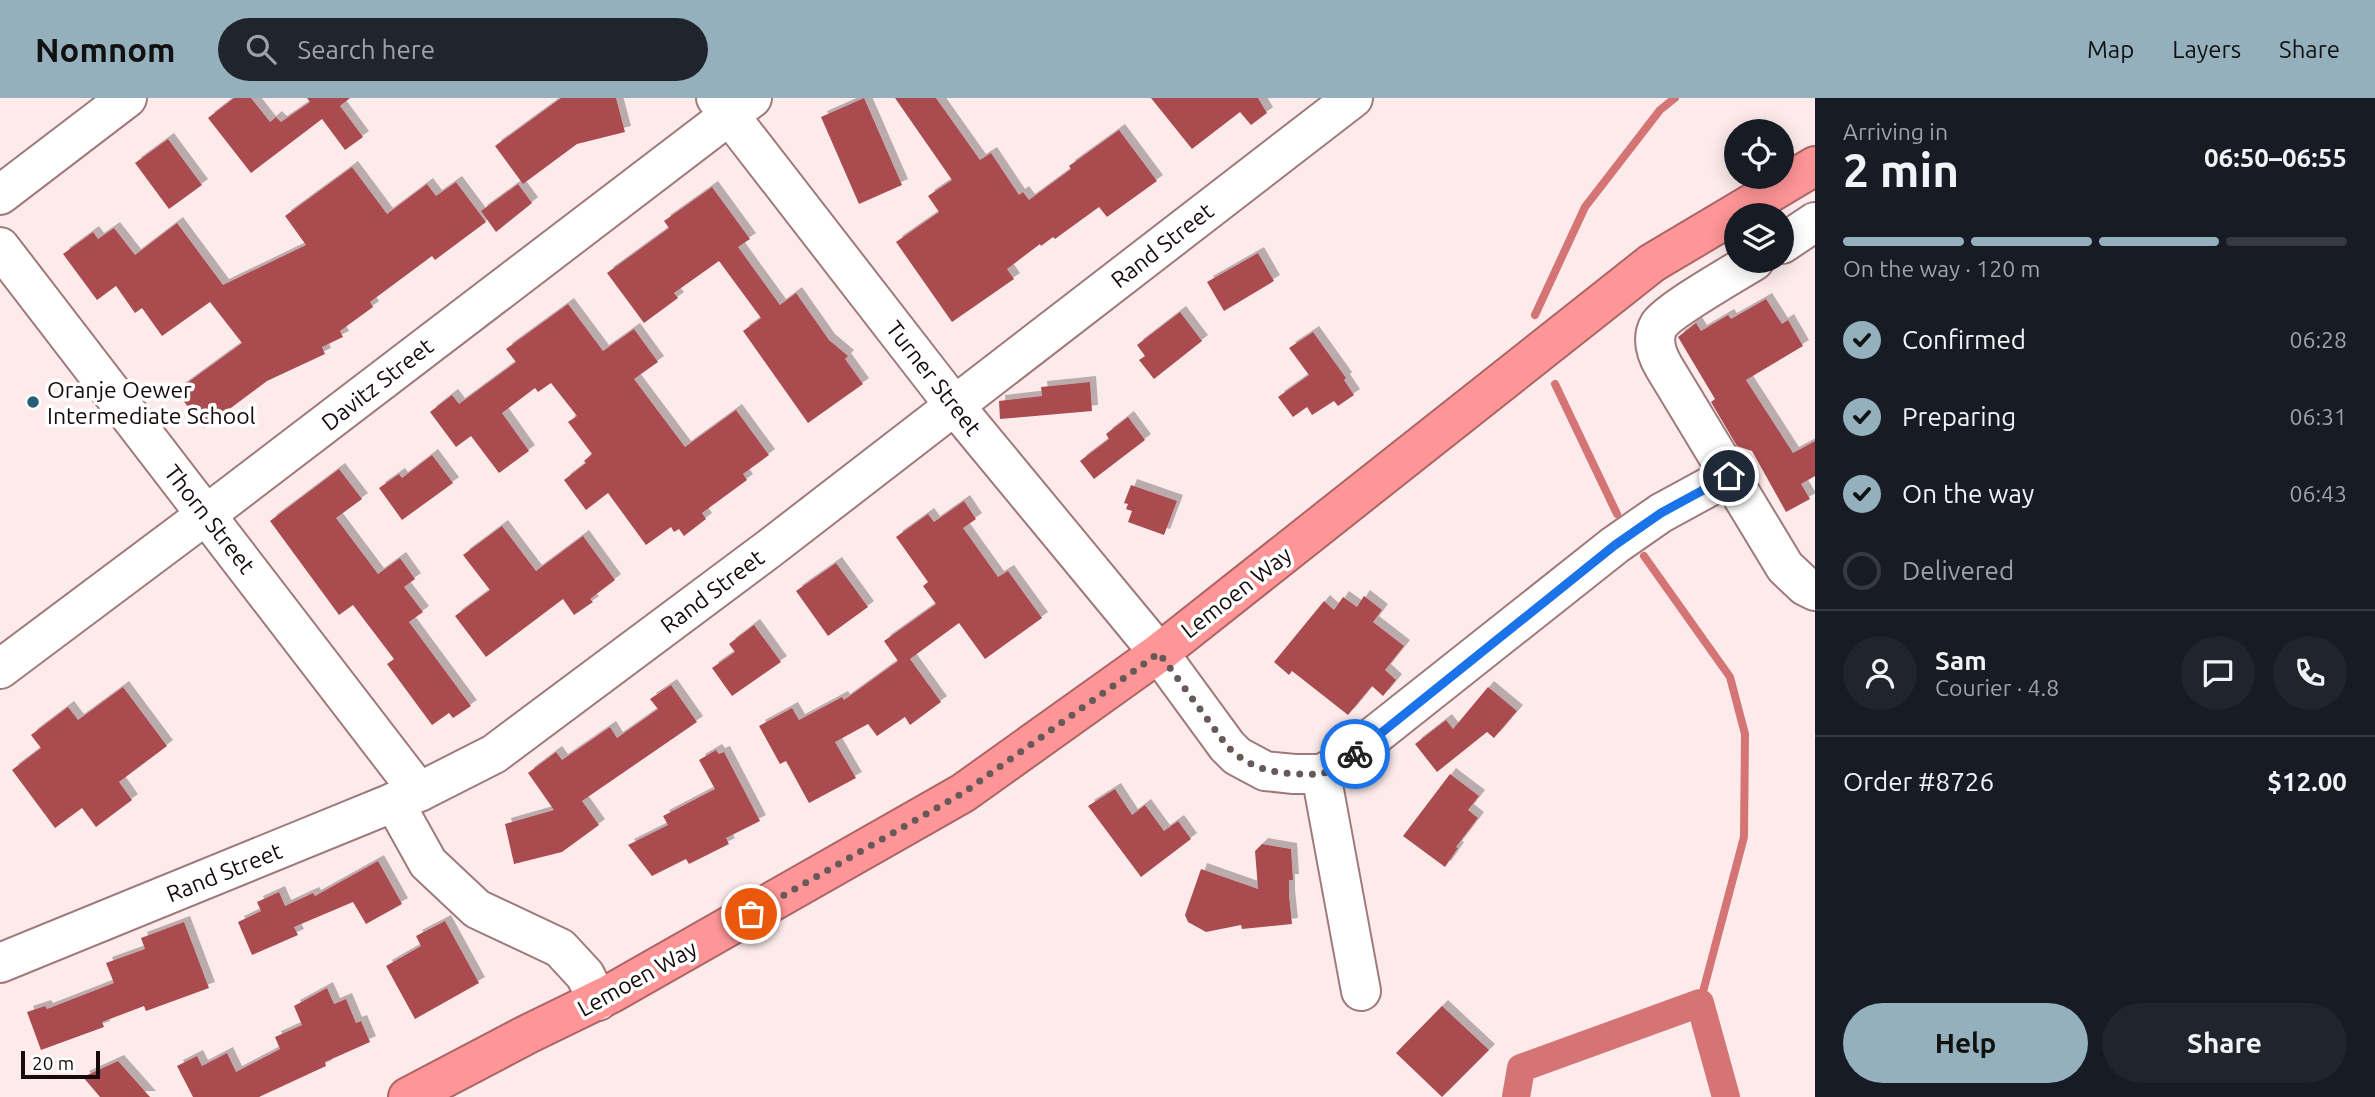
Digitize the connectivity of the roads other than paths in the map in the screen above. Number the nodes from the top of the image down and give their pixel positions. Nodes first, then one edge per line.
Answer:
1 (127, 98) edge
2 (1353, 98) edge
3 (732, 104) edge
4 (1815, 166) edge
5 (0, 195) edge
6 (1815, 222) edge
7 (1794, 236) edge
8 (0, 247) edge
9 (1735, 273) edge
10 (954, 405) junction
11 (1729, 476) junction
12 (207, 514) junction
13 (1815, 592) edge
14 (1159, 653) junction
15 (0, 669) edge
16 (1321, 774) junction
17 (406, 797) junction
18 (0, 963) edge
19 (1361, 991) dead end
20 (598, 1000) junction
21 (408, 1097) edge

1 - 5 street
2 - 10 street, Rand Street
3 - 10 street, Turner Street
3 - 12 street, Davitz Street
4 - 14 highway, Lemoen Way
6 - 7 street
8 - 12 street, Thorn Street
9 - 11 street
10 - 14 street, Turner Street
10 - 17 street, Rand Street
11 - 13 street
11 - 16 street
12 - 15 street, Davitz Street
12 - 17 street, Thorn Street
14 - 16 street, Turner Street
14 - 20 highway, Lemoen Way
16 - 19 street
17 - 18 street, Rand Street
17 - 20 street, Thorn Street
20 - 21 highway, Lemoen Way

